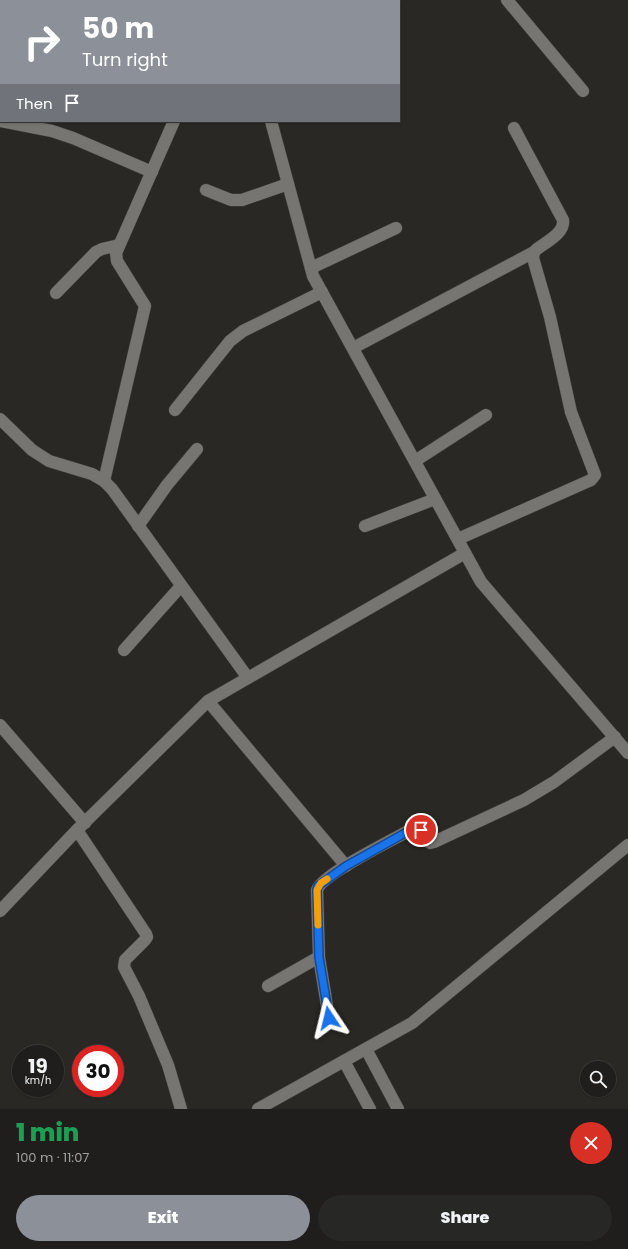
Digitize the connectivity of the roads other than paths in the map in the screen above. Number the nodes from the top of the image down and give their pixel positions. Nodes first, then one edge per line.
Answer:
1 (508, 0) edge
2 (583, 91) dead end
3 (0, 122) edge
4 (174, 122) edge
5 (271, 122) edge
6 (514, 128) dead end
7 (152, 172) junction
8 (288, 184) junction
9 (206, 190) dead end
10 (396, 228) dead end
11 (120, 245) junction
12 (534, 252) junction
13 (311, 268) junction
14 (322, 292) junction
15 (56, 294) dead end
16 (353, 348) junction
17 (175, 410) dead end
18 (486, 415) dead end
19 (0, 419) edge
20 (197, 449) dead end
21 (415, 461) junction
22 (104, 481) junction
23 (435, 498) junction
24 (138, 526) junction
25 (365, 526) dead end
26 (458, 540) junction
27 (465, 553) junction
28 (181, 586) junction
29 (124, 650) dead end
30 (248, 678) junction
31 (208, 701) junction
32 (0, 725) edge
33 (615, 737) junction
34 (628, 753) edge
35 (81, 826) junction
36 (628, 845) edge
37 (346, 866) junction
38 (0, 911) edge
39 (319, 957) junction
40 (268, 986) dead end
41 (329, 1018) dead end
42 (366, 1049) junction
43 (344, 1061) junction
44 (181, 1109) edge
45 (258, 1109) edge
46 (370, 1109) edge
47 (398, 1109) edge

1 - 2 street
3 - 7 street
4 - 7 street
5 - 8 street
6 - 12 street
7 - 11 street
8 - 9 street
8 - 13 street
10 - 13 street
11 - 15 street
11 - 22 street
12 - 16 street
12 - 26 street
13 - 14 street
14 - 16 street
14 - 17 street
16 - 21 street
18 - 21 street
19 - 22 street
20 - 24 street
21 - 23 street
22 - 24 street
23 - 25 street
23 - 26 street
24 - 28 street
26 - 27 street
27 - 30 street
27 - 33 street
28 - 29 street
28 - 30 street
30 - 31 street
31 - 35 street
31 - 37 street
32 - 35 street
33 - 34 street
33 - 37 street
35 - 38 street
35 - 44 street
36 - 42 street
37 - 39 street
39 - 40 street
39 - 41 street
42 - 43 street
42 - 47 street
43 - 45 street
43 - 46 street

